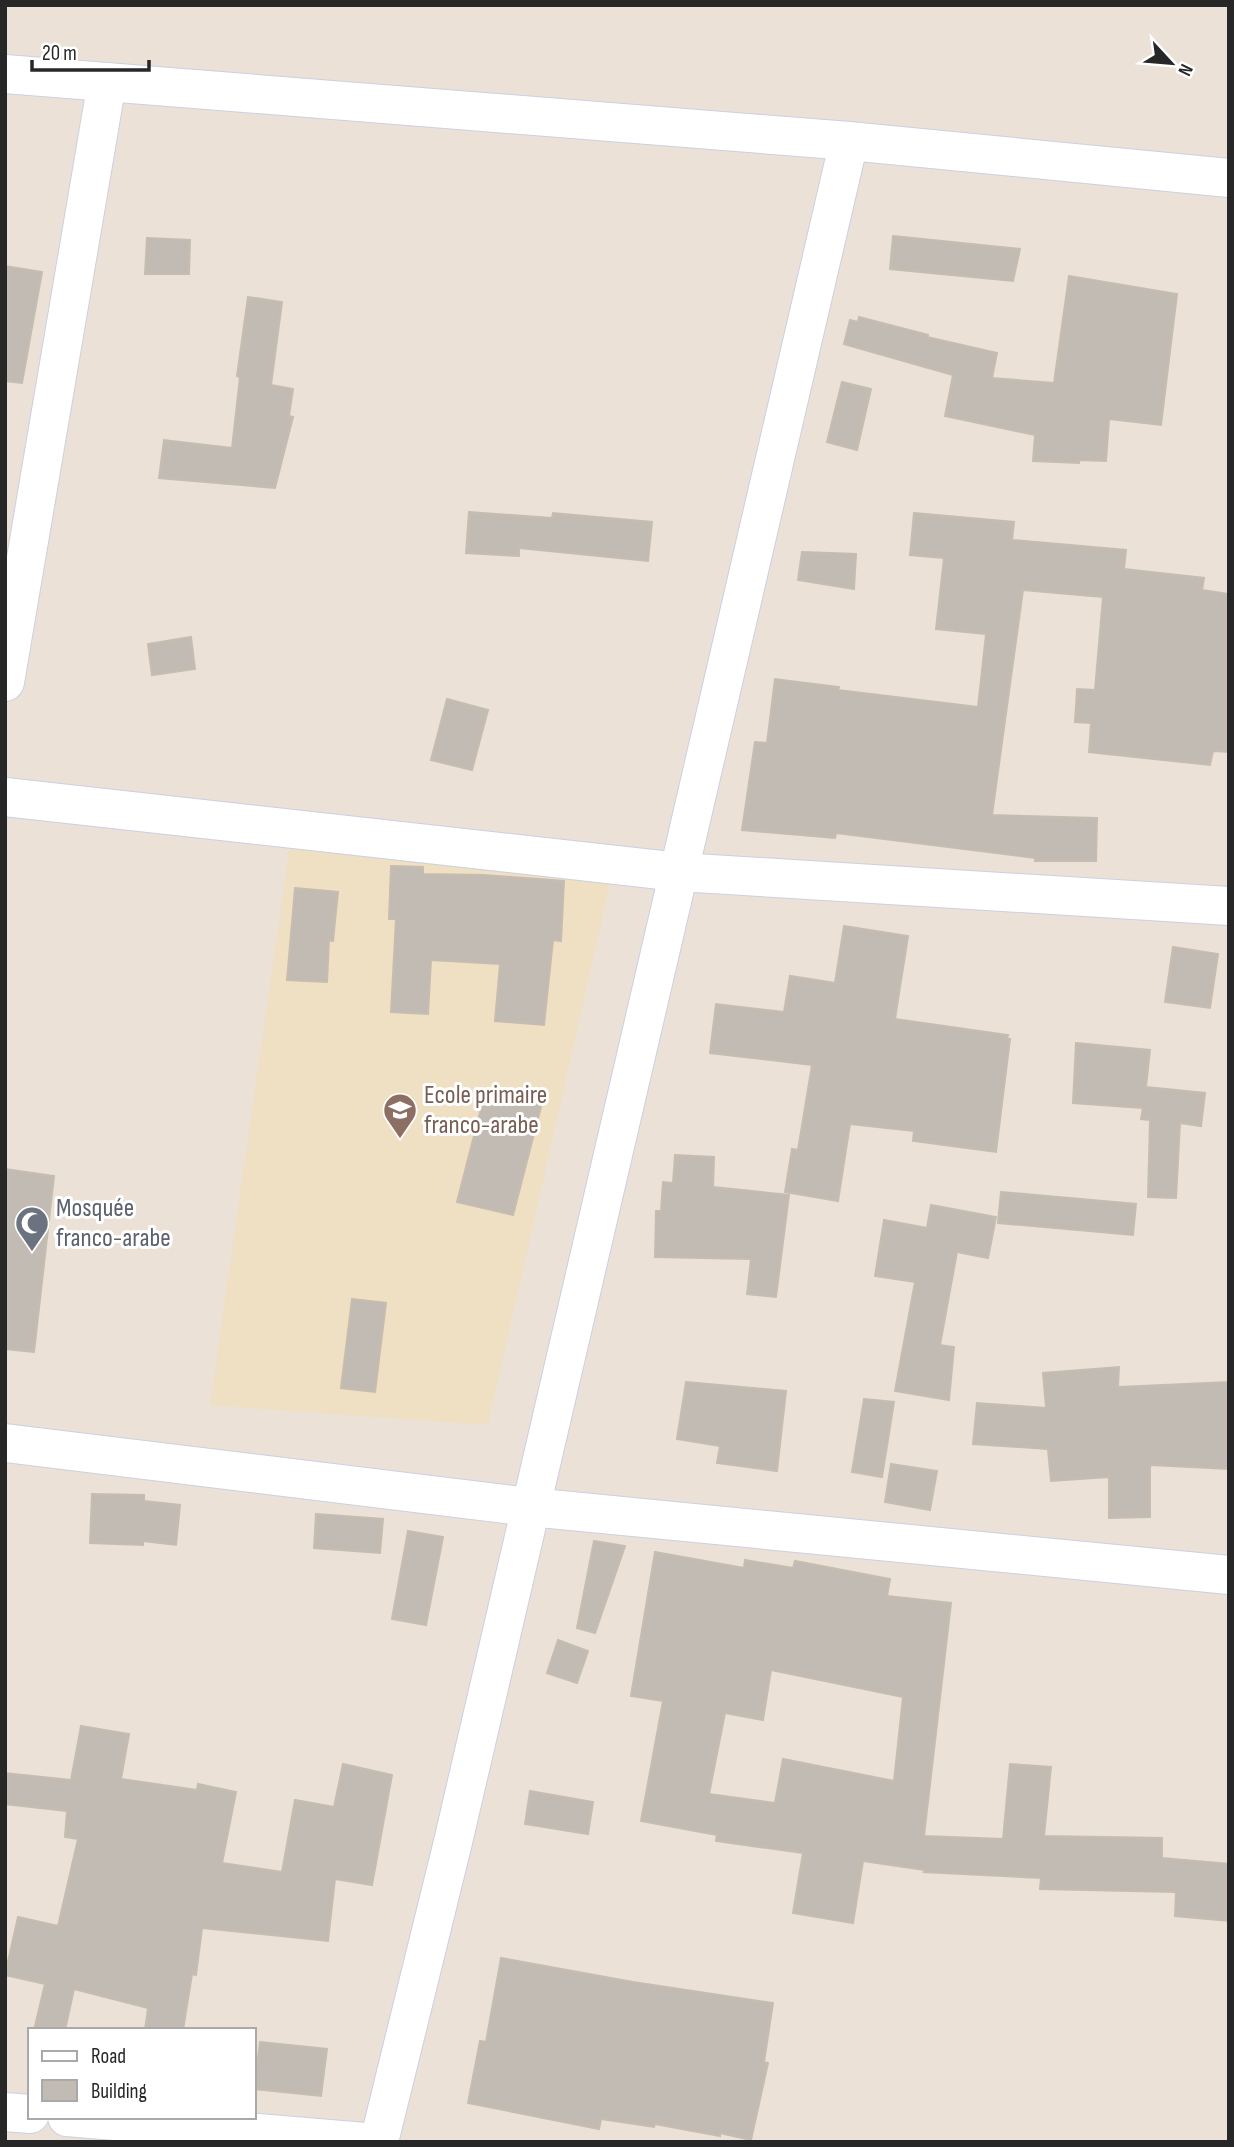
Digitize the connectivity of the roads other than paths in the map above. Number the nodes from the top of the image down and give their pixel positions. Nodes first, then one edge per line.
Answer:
1 (5, 74) edge
2 (107, 82) junction
3 (849, 141) junction
4 (1229, 178) edge
5 (5, 682) edge
6 (5, 797) edge
7 (679, 872) junction
8 (1229, 906) edge
9 (5, 1443) edge
10 (530, 1507) junction
11 (1229, 1575) edge
12 (5, 2112) edge
13 (28, 2114) edge
14 (91, 2119) edge
15 (365, 2142) edge
16 (379, 2142) edge

1 - 2 street
2 - 3 street
2 - 5 street
3 - 4 street
3 - 7 street
6 - 7 street
7 - 8 street
7 - 10 street
9 - 10 street
10 - 11 street
10 - 16 street
12 - 13 street
14 - 15 street

